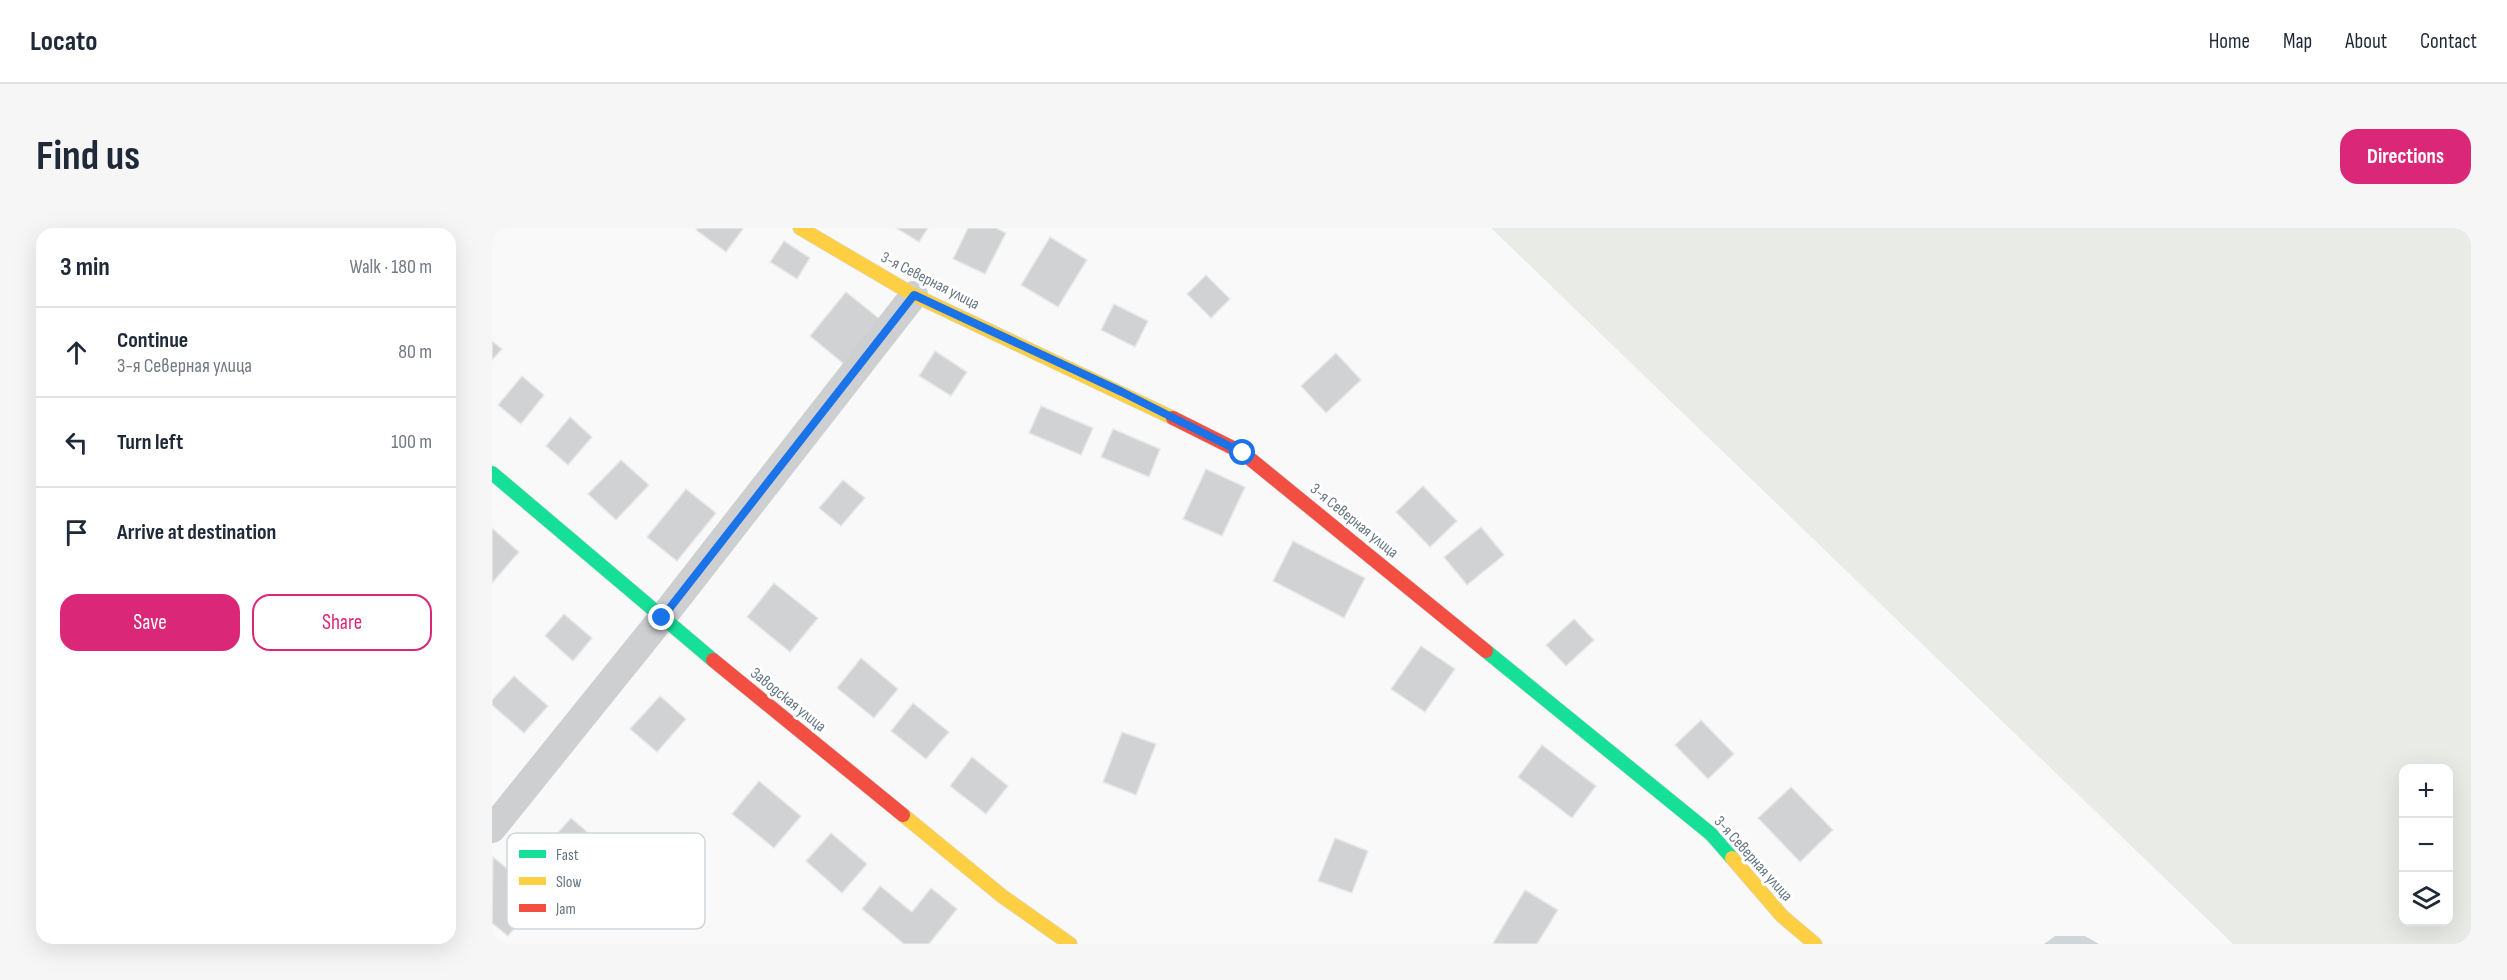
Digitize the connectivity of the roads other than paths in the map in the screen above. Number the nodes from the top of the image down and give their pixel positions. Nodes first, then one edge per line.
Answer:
1 (800, 228) edge
2 (914, 295) junction
3 (492, 473) edge
4 (662, 618) junction
5 (492, 829) edge
6 (1070, 944) edge
7 (1815, 944) edge

1 - 2 street, 3-я Северная улица
2 - 4 street
2 - 7 street, 3-я Северная улица
3 - 4 street, Заводская улица
4 - 5 street
4 - 6 street, Заводская улица

